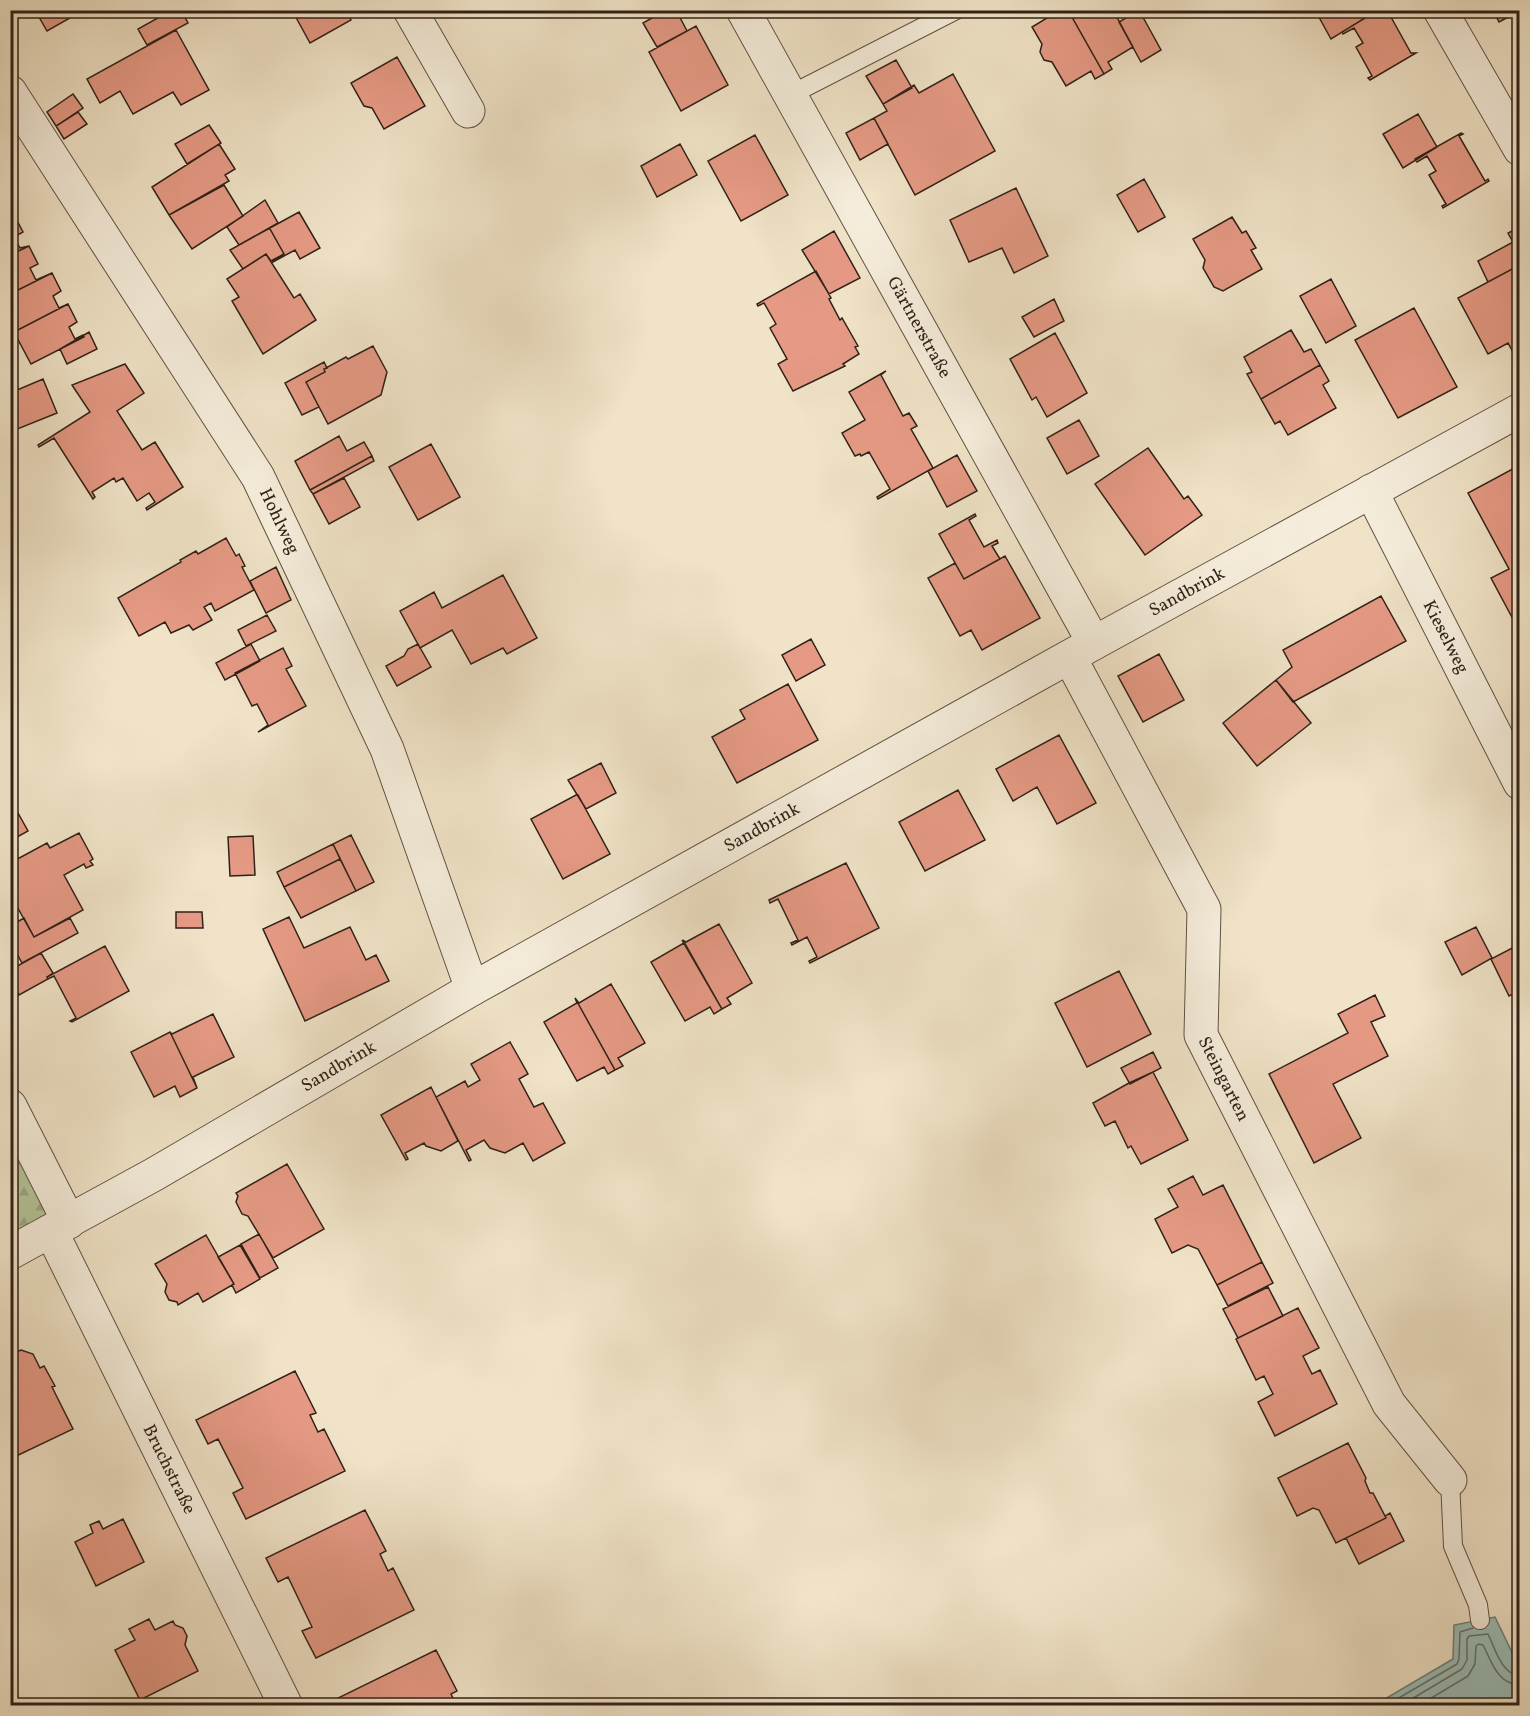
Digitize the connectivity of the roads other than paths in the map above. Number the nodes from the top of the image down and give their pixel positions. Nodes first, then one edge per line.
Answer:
1 (410, 10) edge
2 (743, 10) edge
3 (956, 10) edge
4 (1440, 10) edge
5 (10, 92) edge
6 (790, 95) junction
7 (468, 111) dead end
8 (1520, 149) edge
9 (1520, 410) edge
10 (1371, 491) junction
11 (1082, 650) junction
12 (1520, 783) edge
13 (472, 989) junction
14 (10, 1106) edge
15 (60, 1226) junction
16 (10, 1253) edge
17 (1450, 1480) joint
18 (1480, 1620) dead end
19 (286, 1706) edge

1 - 7 street
2 - 6 street, Gärtnerstraße
3 - 6 lane
4 - 8 street
5 - 13 street, Hohlweg
6 - 11 street, Gärtnerstraße
9 - 10 street, Sandbrink
10 - 11 street, Sandbrink
10 - 12 street, Kieselweg
11 - 13 street, Sandbrink
11 - 17 street, Steingarten
13 - 15 street, Sandbrink
14 - 15 street, Bruchstraße
15 - 16 street, Sandbrink
15 - 19 street, Bruchstraße
17 - 18 lane

